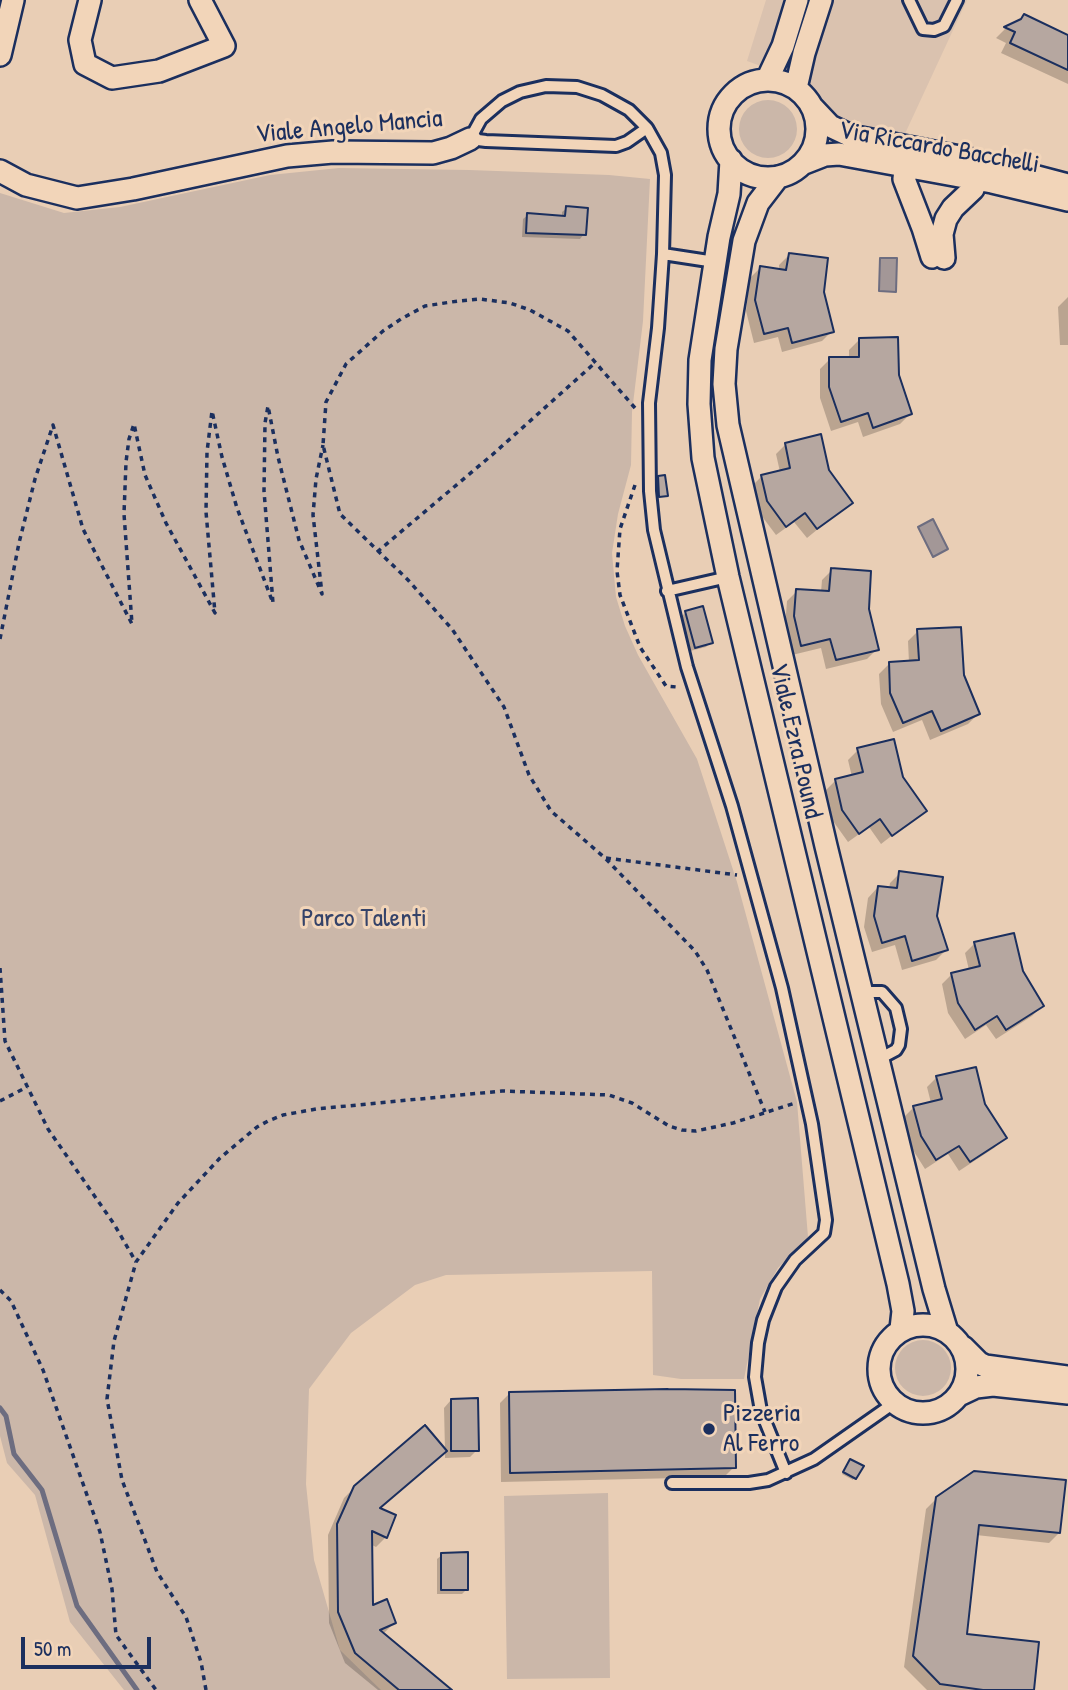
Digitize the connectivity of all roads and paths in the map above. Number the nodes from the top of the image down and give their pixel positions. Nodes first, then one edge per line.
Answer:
1 (13, 0) edge
2 (90, 0) edge
3 (200, 0) edge
4 (797, 0) edge
5 (821, 0) edge
6 (909, 0) edge
7 (957, 0) edge
8 (0, 55) edge
9 (767, 80) junction
10 (796, 88) junction
11 (813, 108) junction
12 (647, 128) junction
13 (470, 139) junction
14 (915, 158) junction
15 (965, 158) junction
16 (731, 160) junction
17 (802, 164) junction
18 (0, 171) edge
19 (778, 177) junction
20 (972, 178) junction
21 (1068, 185) edge
22 (1068, 200) edge
23 (663, 254) junction
24 (715, 262) junction
25 (596, 362) junction
26 (637, 411) dead end
27 (323, 444) junction
28 (377, 552) junction
29 (728, 577) junction
30 (667, 592) junction
31 (0, 639) edge
32 (826, 846) junction
33 (793, 853) junction
34 (605, 858) junction
35 (739, 875) dead end
36 (0, 968) edge
37 (862, 992) junction
38 (878, 1059) junction
39 (27, 1087) junction
40 (0, 1101) edge
41 (797, 1102) dead end
42 (765, 1112) junction
43 (900, 1147) junction
44 (867, 1153) junction
45 (136, 1262) junction
46 (0, 1290) edge
47 (901, 1329) junction
48 (953, 1338) junction
49 (1068, 1377) edge
50 (1068, 1393) edge
51 (958, 1395) junction
52 (894, 1403) junction
53 (786, 1473) junction
54 (673, 1483) dead end
55 (156, 1690) edge
56 (206, 1690) edge

1 - 8 street
2 - 3 street
4 - 9 street
5 - 10 street
6 - 7 lane
9 - 10 street
9 - 16 street
10 - 11 street
11 - 14 street, Via Riccardo Bacchelli
11 - 17 street
12 - 13 lane, Viale Angelo Mancia
12 - 13 lane
12 - 23 lane
13 - 18 street, Viale Angelo Mancia
14 - 15 street, Via Riccardo Bacchelli
14 - 17 street, Via Riccardo Bacchelli
14 - 20 street, Via Riccardo Bacchelli
14 - 20 street
15 - 20 street
15 - 21 street, Via Riccardo Bacchelli
16 - 19 street
16 - 24 street, Viale Ezra Pound
17 - 19 street
19 - 32 street, Viale Ezra Pound
20 - 22 street, Via Riccardo Bacchelli
23 - 24 lane
23 - 30 lane
24 - 29 street, Viale Ezra Pound
25 - 26 path
25 - 27 path
25 - 28 path
27 - 28 path
27 - 31 path
28 - 34 path
29 - 30 lane
29 - 33 street, Viale Ezra Pound
30 - 53 lane
32 - 33 street
32 - 37 street, Viale Ezra Pound
33 - 44 street, Viale Ezra Pound
34 - 35 path
34 - 42 path
36 - 39 path
37 - 38 street, Viale Ezra Pound
37 - 38 lane
38 - 43 street, Viale Ezra Pound
39 - 40 path
39 - 45 path
41 - 42 path
42 - 45 path
43 - 44 street
43 - 48 street, Viale Ezra Pound
44 - 47 street, Viale Ezra Pound
45 - 56 path
46 - 55 path
47 - 48 street
47 - 52 street
48 - 49 street
48 - 51 street
50 - 51 street
51 - 52 street
52 - 53 lane
53 - 54 lane

